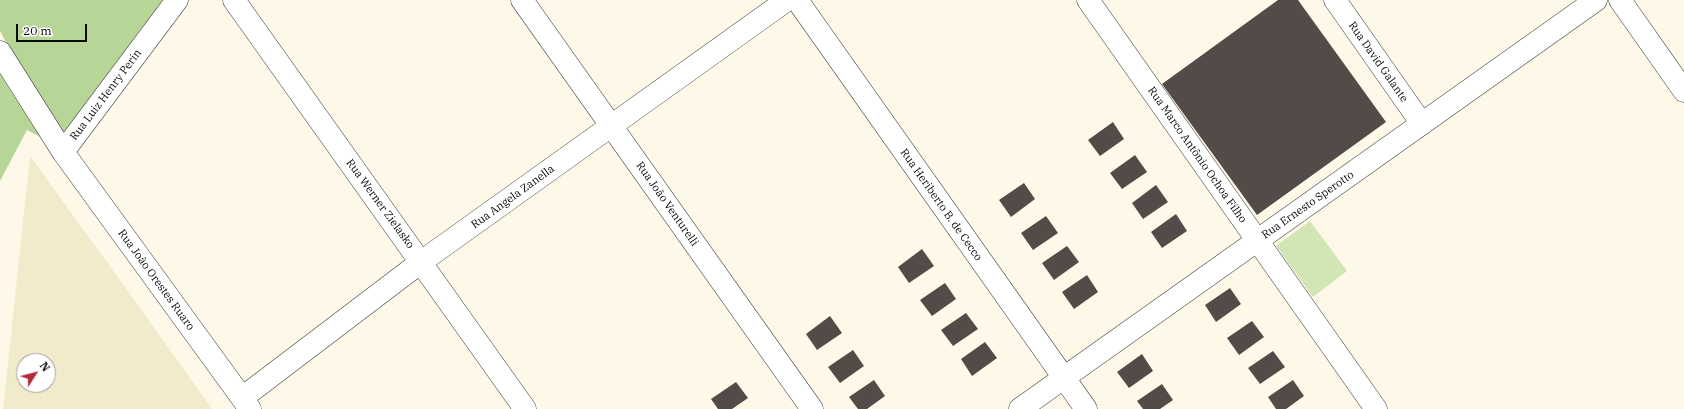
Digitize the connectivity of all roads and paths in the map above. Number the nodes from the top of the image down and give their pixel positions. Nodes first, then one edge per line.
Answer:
1 (177, 0) edge
2 (234, 0) edge
3 (522, 0) edge
4 (787, 0) edge
5 (797, 0) edge
6 (1088, 0) edge
7 (1335, 0) edge
8 (1596, 0) edge
9 (1620, 0) edge
10 (0, 52) edge
11 (1684, 91) edge
12 (1422, 124) junction
13 (612, 126) junction
14 (63, 152) junction
15 (1257, 241) junction
16 (421, 262) junction
17 (1064, 378) junction
18 (246, 403) edge
19 (525, 409) edge
20 (812, 409) edge
21 (1020, 409) edge
22 (1086, 409) edge
23 (1376, 409) edge

1 - 14 street, Rua Luiz Henry Perin
2 - 16 street, Rua Werner Zielasko
3 - 13 street, Rua João Venturelli
4 - 13 street, Rua Angela Zanella
5 - 17 street, Rua Heriberto B. de Cecco
6 - 15 street, Rua Marco Antônio Ochoa Filho
7 - 12 street, Rua David Galante
8 - 12 street, Rua Ernesto Sperotto
9 - 11 street
10 - 14 street, Rua João Orestes Ruaro
12 - 15 street, Rua Ernesto Sperotto
13 - 16 street, Rua Angela Zanella
13 - 20 street, Rua João Venturelli
14 - 18 street, Rua João Orestes Ruaro
15 - 17 street, Rua Ernesto Sperotto
15 - 23 street, Rua Marco Antônio Ochoa Filho
16 - 18 street, Rua Angela Zanella
16 - 19 street, Rua Werner Zielasko
17 - 21 street, Rua Ernesto Sperotto
17 - 22 street, Rua Heriberto B. de Cecco

